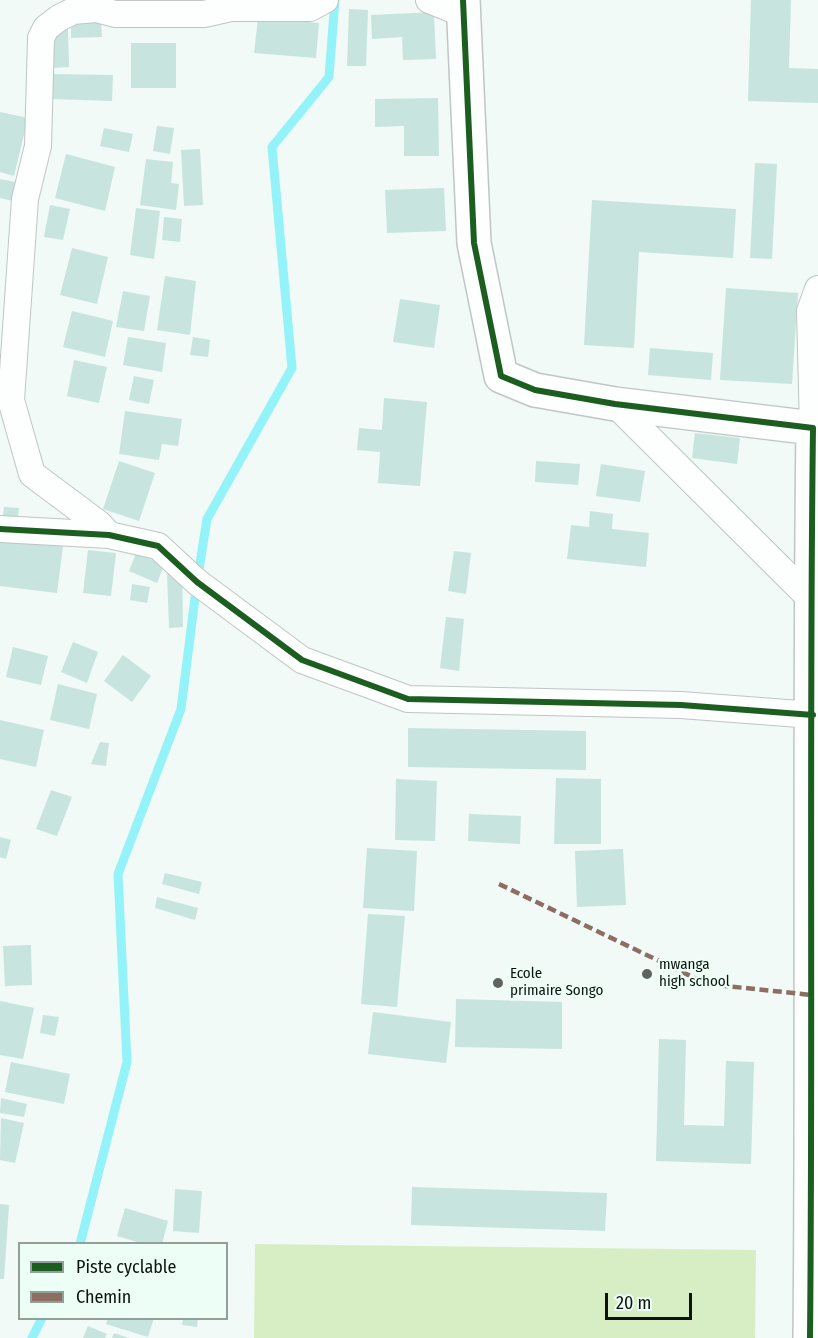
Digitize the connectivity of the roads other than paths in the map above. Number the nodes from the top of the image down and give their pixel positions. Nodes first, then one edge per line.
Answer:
1 (325, 0) edge
2 (429, 0) edge
3 (69, 6) edge
4 (464, 7) edge
5 (818, 290) edge
6 (615, 404) junction
7 (816, 428) edge
8 (0, 529) edge
9 (109, 535) junction
10 (811, 599) junction
11 (813, 715) junction
12 (815, 1182) edge
13 (810, 1338) edge

1 - 3 street
2 - 4 street
3 - 9 street
4 - 6 street
5 - 7 street
6 - 7 street
6 - 10 street
7 - 10 street
8 - 9 street
9 - 11 street
10 - 11 street
11 - 12 street
12 - 13 street

